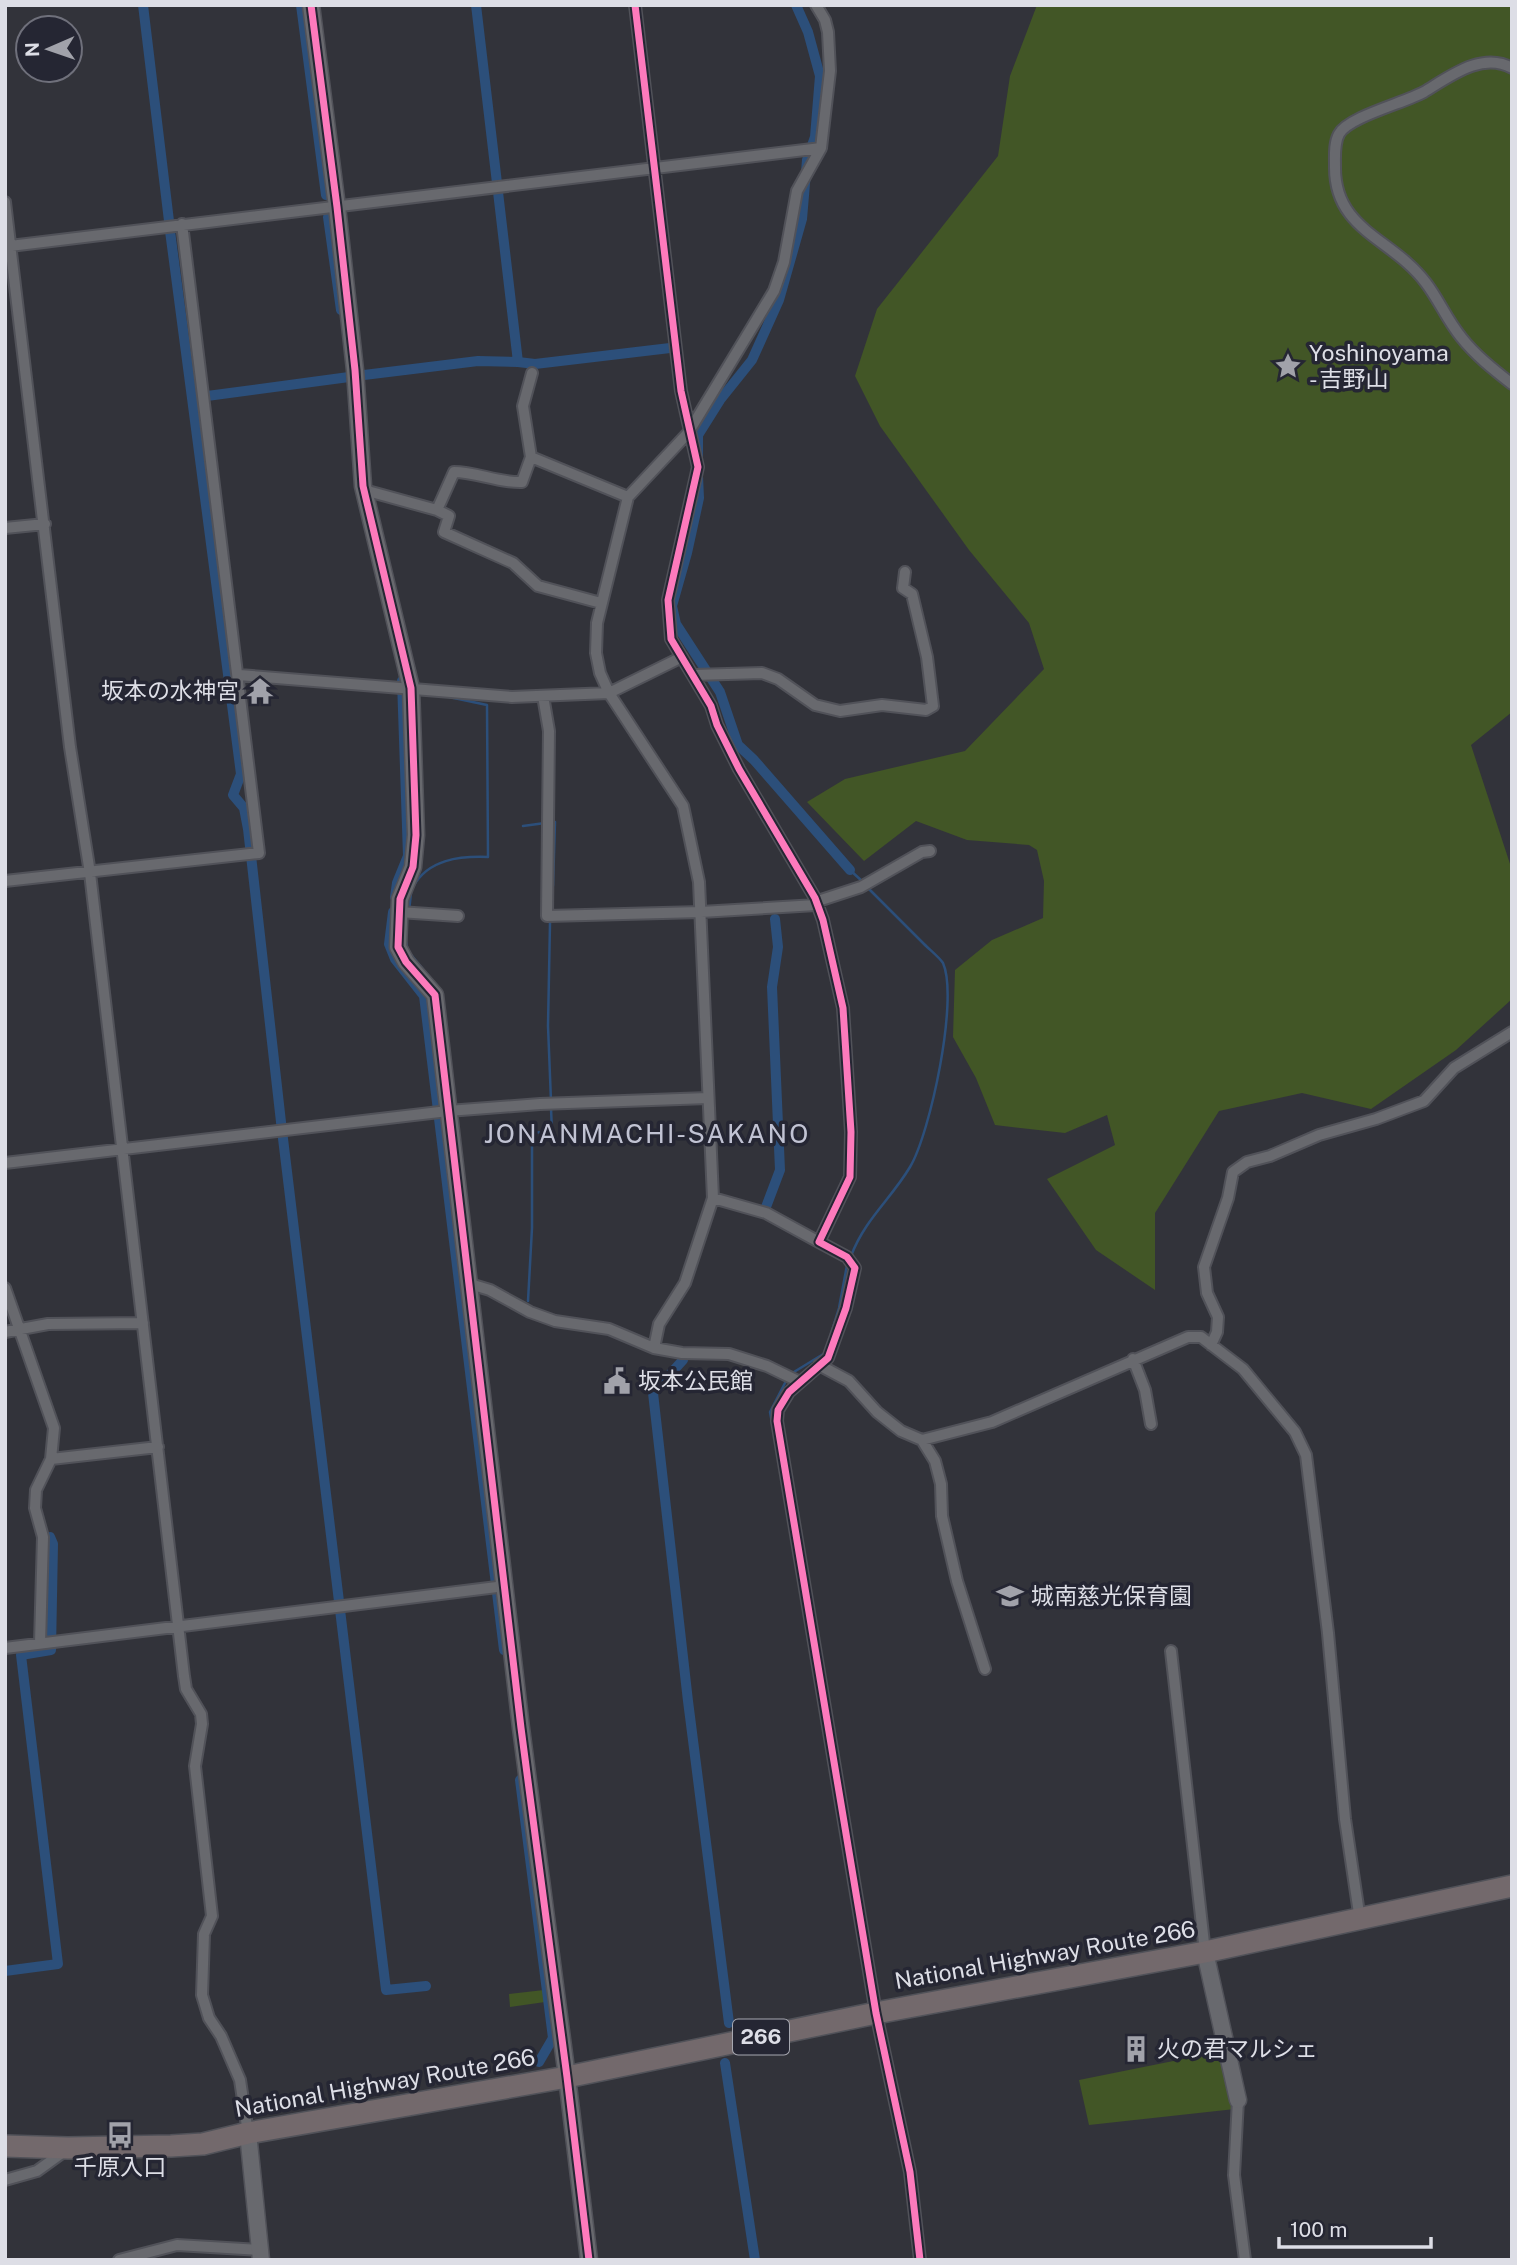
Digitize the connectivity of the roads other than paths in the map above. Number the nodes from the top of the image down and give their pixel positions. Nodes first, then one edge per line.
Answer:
1 (311, 5) edge
2 (635, 5) edge
3 (816, 5) edge
4 (1512, 68) edge
5 (821, 148) junction
6 (653, 169) junction
7 (5, 202) edge
8 (337, 207) junction
9 (183, 224) junction
10 (10, 246) junction
11 (532, 373) dead end
12 (1512, 384) edge
13 (688, 433) junction
14 (531, 457) junction
15 (364, 490) junction
16 (628, 497) junction
17 (437, 510) junction
18 (45, 524) junction
19 (5, 528) edge
20 (905, 572) dead end
21 (601, 603) junction
22 (682, 657) junction
23 (239, 675) junction
24 (693, 675) junction
25 (411, 688) junction
26 (609, 693) junction
27 (544, 696) junction
28 (930, 851) dead end
29 (90, 873) junction
30 (5, 881) edge
31 (816, 904) junction
32 (399, 912) junction
33 (701, 912) junction
34 (458, 916) dead end
35 (1512, 1032) edge
36 (708, 1098) junction
37 (448, 1111) junction
38 (121, 1147) junction
39 (5, 1163) edge
40 (713, 1198) junction
41 (819, 1242) junction
42 (470, 1284) junction
43 (5, 1288) edge
44 (142, 1323) junction
45 (18, 1330) junction
46 (5, 1332) edge
47 (1211, 1345) junction
48 (654, 1348) junction
49 (1133, 1359) junction
50 (819, 1365) junction
51 (800, 1381) junction
52 (1151, 1424) dead end
53 (922, 1440) junction
54 (159, 1447) junction
55 (51, 1459) junction
56 (505, 1586) junction
57 (178, 1628) junction
58 (40, 1643) junction
59 (5, 1648) edge
60 (1171, 1651) dead end
61 (985, 1669) dead end
62 (1512, 1886) edge
63 (1360, 1920) junction
64 (1205, 1952) junction
65 (876, 2013) junction
66 (567, 2077) junction
67 (1238, 2100) joint
68 (248, 2133) junction
69 (5, 2146) edge
70 (68, 2148) junction
71 (5, 2180) edge
72 (261, 2255) edge
73 (119, 2260) edge
74 (589, 2260) edge
75 (920, 2260) edge
76 (1245, 2260) edge

1 - 8 street
2 - 6 street
3 - 5 street
4 - 12 street
5 - 6 street
5 - 13 street
6 - 8 street
6 - 13 street
7 - 10 street
8 - 9 street
8 - 15 street
9 - 10 street
9 - 23 street
10 - 18 street
11 - 14 street
13 - 16 street
13 - 22 street
14 - 16 street
14 - 17 street
15 - 17 street
15 - 25 street
16 - 21 street
17 - 21 street
18 - 19 street
18 - 29 street
20 - 24 street
21 - 26 street
22 - 24 street
22 - 26 street
23 - 25 street
23 - 29 street
24 - 31 street
25 - 27 street
25 - 32 street
26 - 27 street
26 - 33 street
27 - 33 street
28 - 31 street
29 - 30 street
29 - 38 street
31 - 33 street
31 - 41 street
32 - 34 street
32 - 37 street
33 - 36 street
35 - 47 street
36 - 37 street
36 - 40 street
37 - 38 street
37 - 42 street
38 - 39 street
38 - 44 street
40 - 41 street
40 - 48 street
41 - 50 street
42 - 48 street
42 - 56 street
43 - 45 street
44 - 45 street
44 - 54 street
45 - 46 street
45 - 55 street
47 - 49 street
47 - 63 street
48 - 51 street
49 - 52 street
49 - 53 street
50 - 51 street
50 - 53 street
51 - 65 street
53 - 61 street
54 - 55 street
54 - 57 street
55 - 58 street
56 - 57 street
56 - 66 street
57 - 58 street
57 - 68 street
58 - 59 street
60 - 64 street
62 - 63 highway, National Highway Route 266 / 266
63 - 64 highway, National Highway Route 266 / 266
64 - 65 highway, National Highway Route 266 / 266
64 - 67 street
65 - 66 highway, National Highway Route 266 / 266
65 - 75 street
66 - 68 highway, National Highway Route 266 / 266
66 - 74 street
67 - 76 street
68 - 70 highway, National Highway Route 266 / 266
68 - 72 street
69 - 70 highway, National Highway Route 266 / 266
70 - 71 street
72 - 73 street

